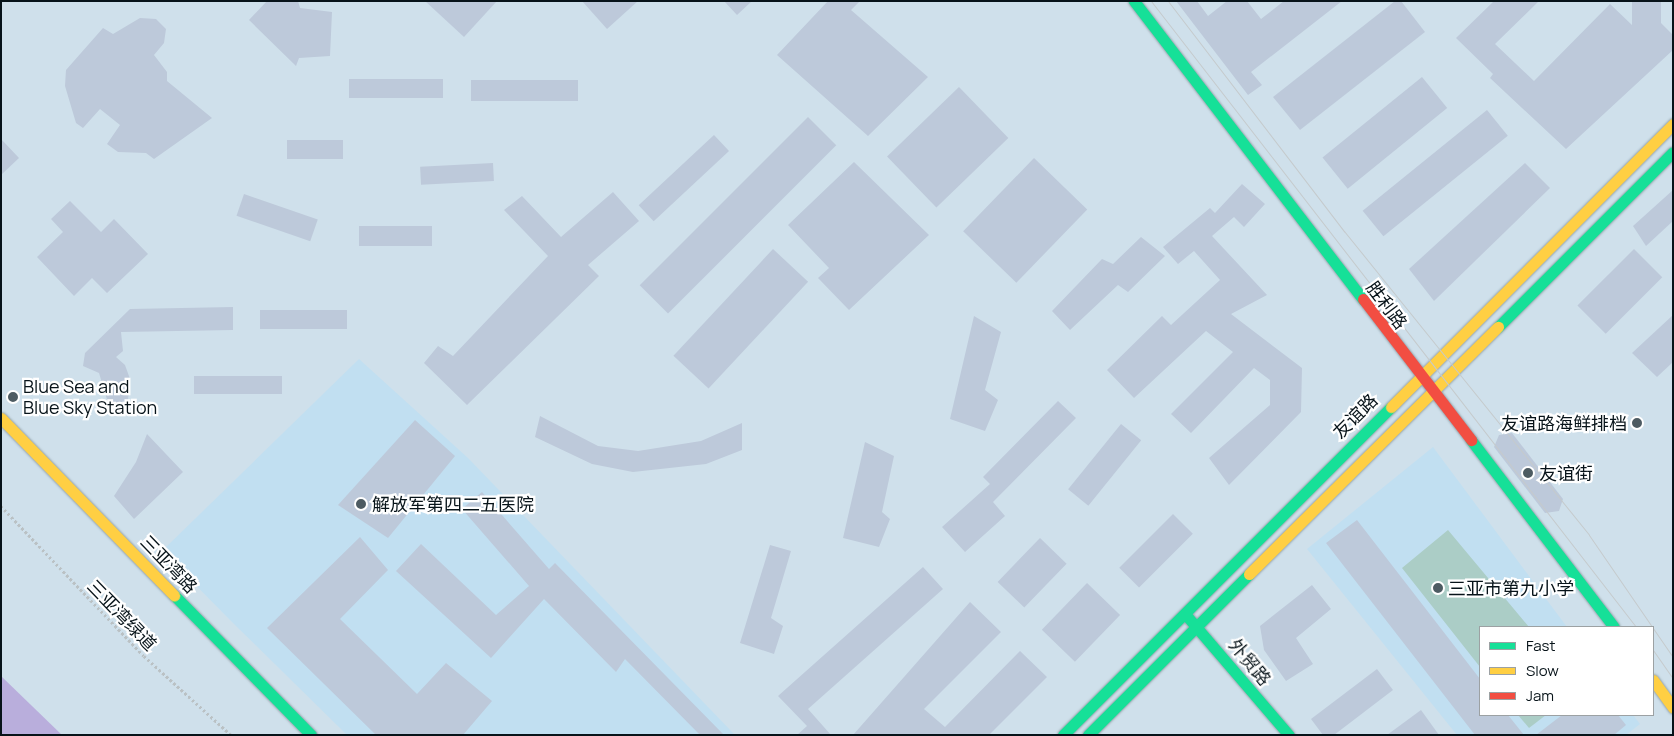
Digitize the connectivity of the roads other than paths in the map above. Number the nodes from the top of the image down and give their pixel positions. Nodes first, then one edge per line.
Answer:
1 (1134, 1) edge
2 (1673, 124) edge
3 (1673, 152) edge
4 (1419, 376) junction
5 (1434, 394) junction
6 (1, 418) edge
7 (1183, 613) junction
8 (1197, 626) junction
9 (1613, 626) edge
10 (1654, 681) edge
11 (1673, 708) edge
12 (311, 735) edge
13 (1063, 735) edge
14 (1088, 735) edge
15 (1289, 735) edge

1 - 4 main road, 胜利路
2 - 4 main road, 友谊路
3 - 5 main road
4 - 5 main road, 胜利路
4 - 7 main road, 友谊路
5 - 8 main road
5 - 9 main road, 胜利路
6 - 12 main road, 三亚湾路
7 - 8 main road, 外贸路
7 - 13 main road, 友谊路
8 - 14 main road
8 - 15 main road, 外贸路
10 - 11 main road

